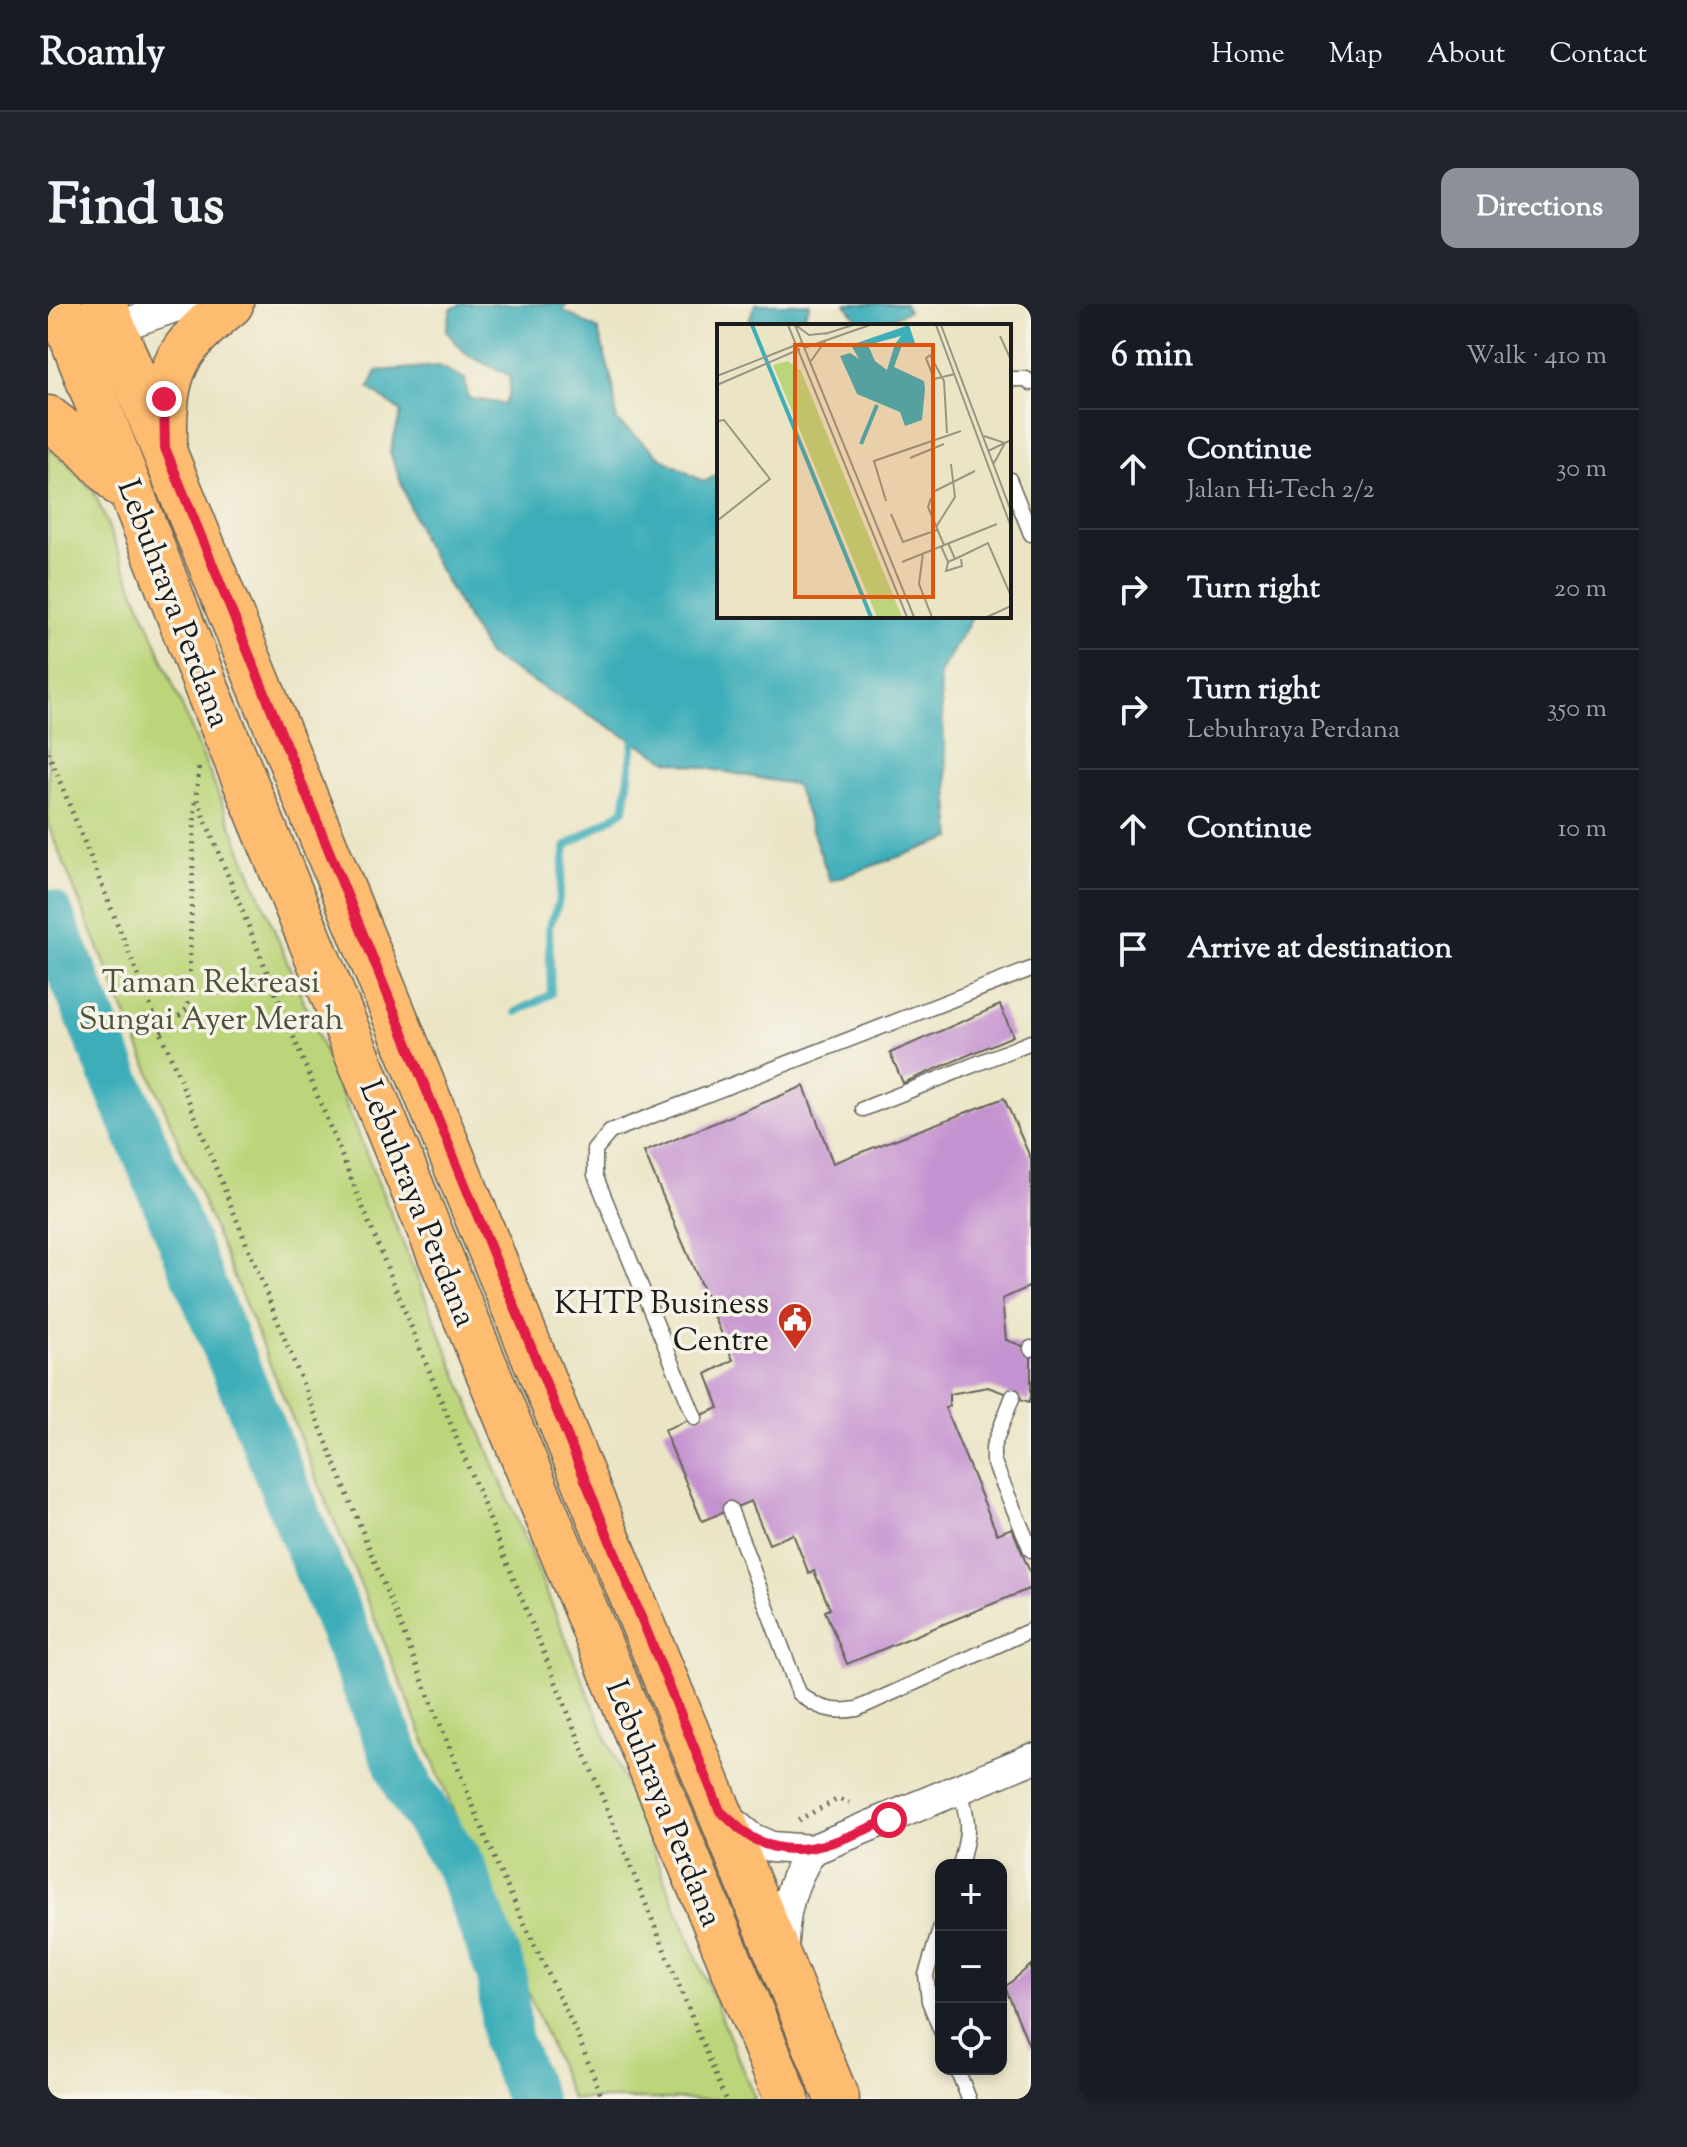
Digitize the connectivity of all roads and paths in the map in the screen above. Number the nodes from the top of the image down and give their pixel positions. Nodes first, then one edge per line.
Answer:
1 (59, 304) edge
2 (183, 304) edge
3 (231, 304) edge
4 (109, 316) edge
5 (1011, 379) edge
6 (1031, 383) edge
7 (48, 418) edge
8 (165, 448) junction
9 (1011, 484) edge
10 (134, 499) junction
11 (1031, 534) edge
12 (48, 752) edge
13 (199, 767) dead end
14 (196, 797) junction
15 (1031, 969) edge
16 (161, 1032) junction
17 (1031, 1042) edge
18 (863, 1109) dead end
19 (1013, 1396) dead end
20 (695, 1418) dead end
21 (730, 1509) dead end
22 (1031, 1550) edge
23 (1031, 1630) edge
24 (1031, 1759) edge
25 (960, 1787) junction
26 (720, 1811) junction
27 (812, 1850) junction
28 (962, 1859) edge
29 (939, 1931) edge
30 (783, 1966) junction
31 (935, 2016) edge
32 (959, 2075) edge
33 (603, 2099) edge
34 (725, 2099) edge
35 (787, 2099) edge
36 (837, 2099) edge
37 (969, 2099) edge

1 - 10 main road, Lebuhraya Perdana
2 - 4 street
3 - 8 main road
4 - 8 main road, Lebuhraya Perdana
5 - 6 lane
7 - 10 main road
8 - 26 main road, Lebuhraya Perdana
9 - 11 lane
10 - 35 main road, Lebuhraya Perdana
12 - 16 path
13 - 14 path
14 - 16 path
14 - 34 path
15 - 20 lane
16 - 33 path
17 - 18 lane
19 - 22 lane
21 - 23 lane
24 - 25 street
25 - 27 street
25 - 28 lane
26 - 27 street
26 - 30 main road, Lebuhraya Perdana
27 - 30 street
29 - 31 lane
30 - 36 main road, Lebuhraya Perdana
32 - 37 lane

